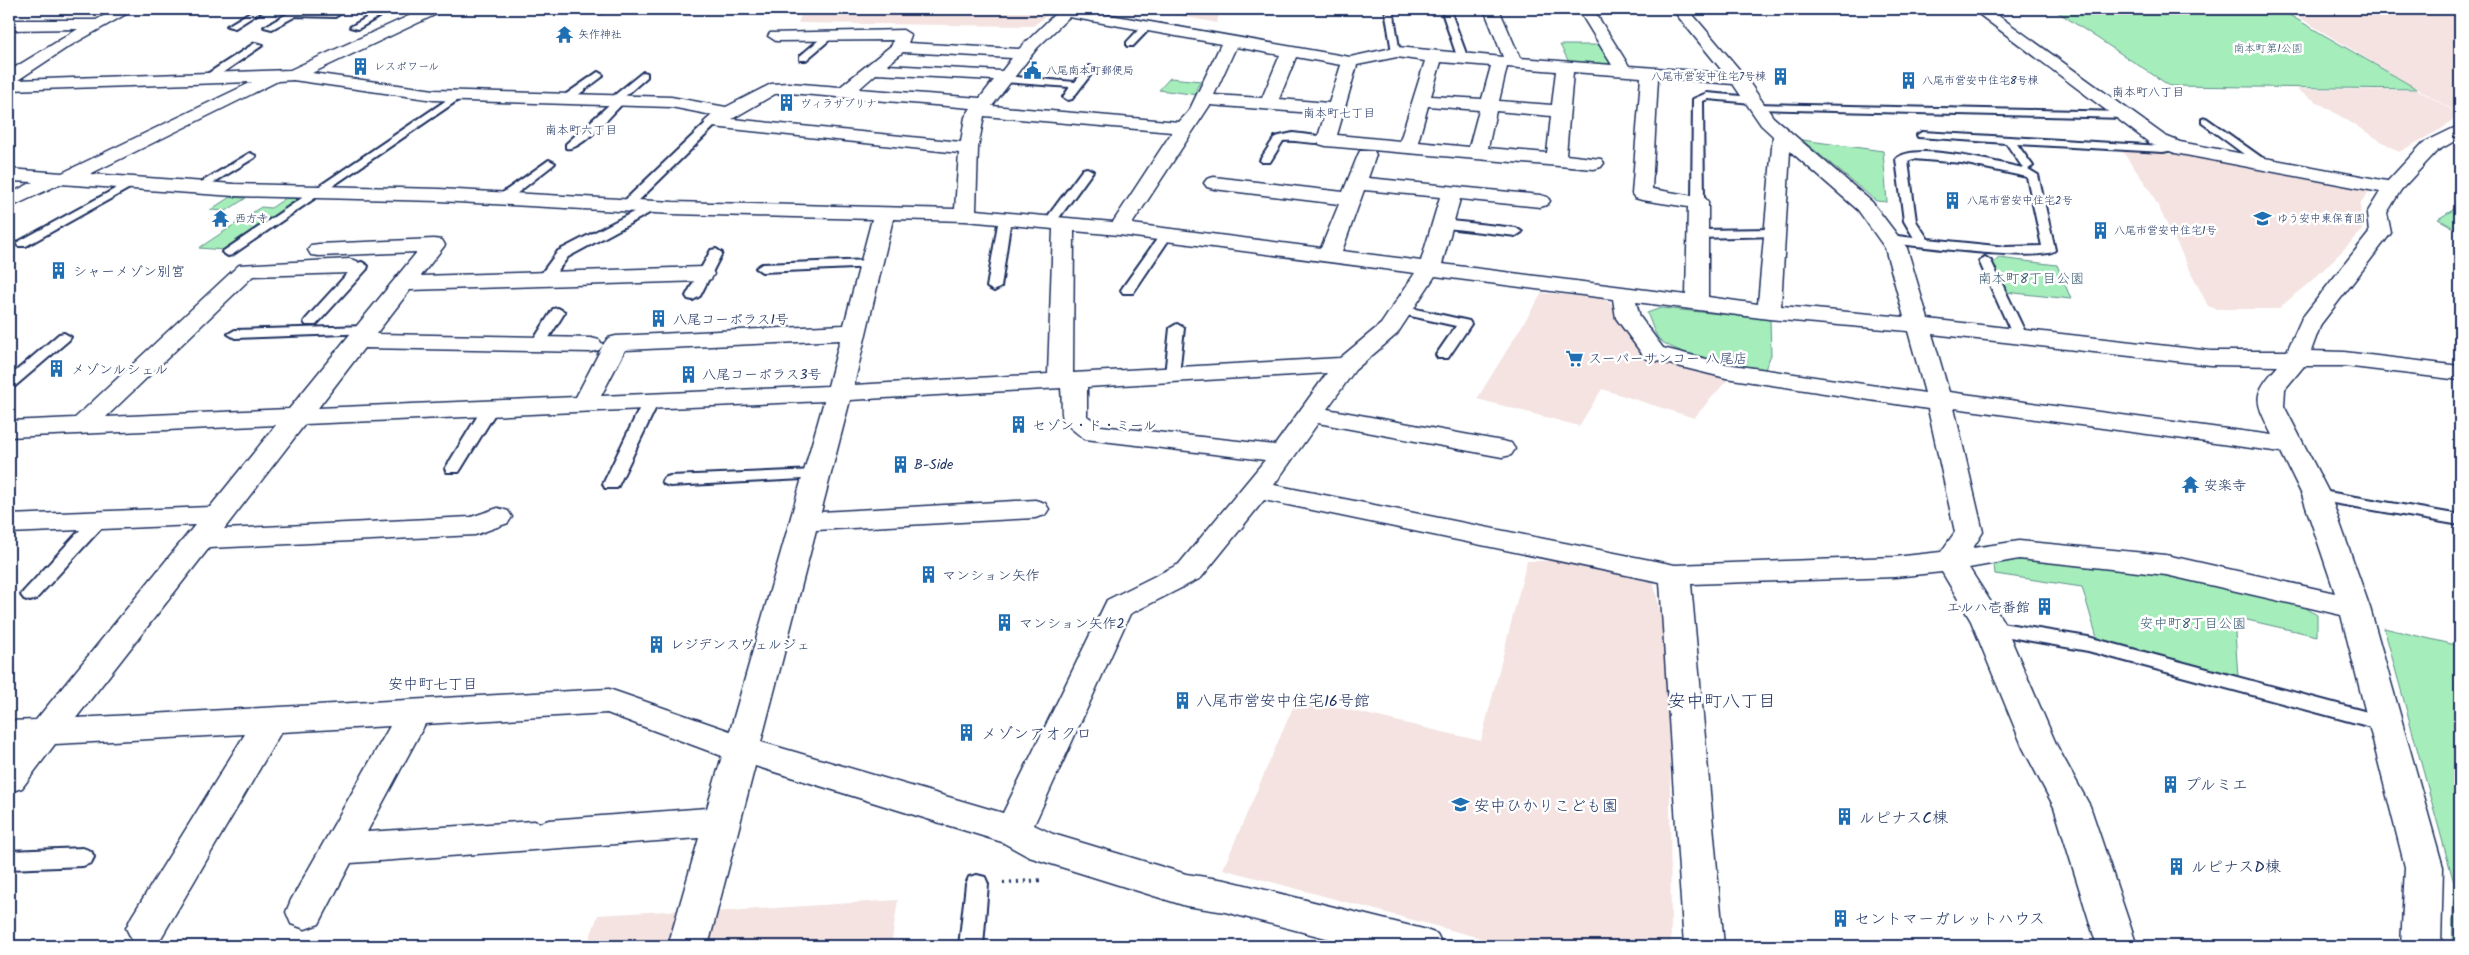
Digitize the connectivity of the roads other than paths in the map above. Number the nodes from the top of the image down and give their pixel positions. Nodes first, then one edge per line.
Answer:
1 (47, 9) edge
2 (127, 9) edge
3 (261, 9) edge
4 (388, 9) edge
5 (436, 9) edge
6 (1389, 9) edge
7 (1440, 9) edge
8 (1492, 9) edge
9 (1586, 9) edge
10 (1680, 9) edge
11 (1980, 9) edge
12 (1068, 10) edge
13 (298, 11) edge
14 (335, 14) dead end
15 (99, 24) junction
16 (12, 25) edge
17 (232, 26) dead end
18 (1147, 26) junction
19 (269, 27) dead end
20 (355, 27) dead end
21 (776, 36) dead end
22 (829, 36) junction
23 (1231, 41) junction
24 (1130, 44) dead end
25 (258, 45) dead end
26 (899, 48) junction
27 (1290, 52) junction
28 (1397, 52) junction
29 (1024, 54) junction
30 (1434, 57) junction
31 (803, 58) dead end
32 (1463, 59) junction
33 (1350, 62) junction
34 (1507, 62) junction
35 (1565, 66) junction
36 (873, 69) junction
37 (1090, 69) dead end
38 (1624, 71) junction
39 (1650, 73) junction
40 (286, 75) junction
41 (598, 75) dead end
42 (643, 75) dead end
43 (9, 78) edge
44 (208, 78) junction
45 (1005, 78) junction
46 (1738, 80) junction
47 (39, 83) junction
48 (9, 85) edge
49 (1077, 85) junction
50 (843, 93) junction
51 (457, 96) junction
52 (1068, 97) dead end
53 (566, 99) junction
54 (9, 100) edge
55 (1421, 100) junction
56 (617, 101) junction
57 (1754, 103) junction
58 (1268, 104) junction
59 (1489, 105) junction
60 (981, 107) junction
61 (1336, 108) junction
62 (1561, 110) junction
63 (1195, 113) junction
64 (2124, 115) junction
65 (720, 117) junction
66 (2206, 121) dead end
67 (1914, 123) junction
68 (2460, 131) edge
69 (1782, 136) junction
70 (1326, 140) junction
71 (2009, 140) junction
72 (570, 146) dead end
73 (1407, 147) junction
74 (1930, 147) dead end
75 (2175, 147) junction
76 (969, 148) junction
77 (1477, 153) junction
78 (1367, 155) dead end
79 (250, 156) dead end
80 (1556, 159) junction
81 (1266, 160) dead end
82 (1594, 162) dead end
83 (549, 163) dead end
84 (2264, 164) junction
85 (2027, 166) dead end
86 (1087, 171) dead end
87 (9, 175) edge
88 (62, 178) junction
89 (133, 182) junction
90 (1214, 183) dead end
91 (199, 187) junction
92 (2392, 188) junction
93 (1354, 191) junction
94 (319, 192) junction
95 (1452, 192) junction
96 (502, 198) junction
97 (1540, 201) dead end
98 (9, 202) edge
99 (1698, 202) junction
100 (626, 206) junction
101 (651, 207) junction
102 (884, 214) junction
103 (965, 215) junction
104 (1005, 218) junction
105 (1057, 223) junction
106 (1442, 224) junction
107 (1119, 229) junction
108 (1516, 232) dead end
109 (1775, 233) junction
110 (1697, 234) junction
111 (1166, 235) junction
112 (1889, 239) junction
113 (22, 243) dead end
114 (1924, 243) junction
115 (319, 250) dead end
116 (228, 252) dead end
117 (716, 254) dead end
118 (1329, 256) junction
119 (1985, 260) dead end
120 (420, 264) junction
121 (872, 264) junction
122 (362, 266) junction
123 (762, 268) dead end
124 (1429, 269) junction
125 (703, 274) junction
126 (545, 278) junction
127 (404, 283) junction
128 (994, 287) dead end
129 (1128, 290) dead end
130 (1624, 294) junction
131 (693, 296) dead end
132 (1697, 303) junction
133 (1402, 310) junction
134 (558, 312) dead end
135 (1769, 312) junction
136 (311, 322) dead end
137 (1919, 325) junction
138 (1177, 328) dead end
139 (854, 332) junction
140 (235, 334) dead end
141 (363, 335) junction
142 (64, 336) dead end
143 (2020, 336) junction
144 (538, 344) junction
145 (591, 345) dead end
146 (1443, 355) dead end
147 (2296, 360) junction
148 (1346, 365) junction
149 (2460, 373) edge
150 (1172, 375) junction
151 (1067, 380) junction
152 (9, 384) edge
153 (839, 393) junction
154 (651, 401) junction
155 (1939, 401) junction
156 (585, 404) junction
157 (491, 407) junction
158 (1311, 414) junction
159 (298, 416) junction
160 (82, 426) junction
161 (9, 429) edge
162 (2290, 445) junction
163 (1502, 449) dead end
164 (1283, 454) junction
165 (452, 469) dead end
166 (816, 475) junction
167 (670, 480) dead end
168 (611, 484) dead end
169 (1257, 490) junction
170 (2316, 495) junction
171 (1034, 509) dead end
172 (219, 515) junction
173 (498, 517) dead end
174 (99, 520) junction
175 (2460, 520) edge
176 (803, 522) junction
177 (9, 524) edge
178 (200, 539) junction
179 (1950, 561) junction
180 (1675, 575) junction
181 (30, 595) dead end
182 (2355, 608) junction
183 (1989, 627) junction
184 (414, 712) junction
185 (272, 720) junction
186 (2386, 724) junction
187 (48, 732) junction
188 (9, 734) edge
189 (741, 749) junction
190 (9, 778) edge
191 (722, 822) junction
192 (1014, 831) junction
193 (339, 849) junction
194 (83, 857) dead end
195 (9, 860) edge
196 (977, 884) dead end
197 (305, 912) dead end
198 (146, 928) dead end
199 (688, 946) edge
200 (971, 946) edge
201 (1423, 946) edge
202 (1704, 946) edge
203 (2117, 946) edge
204 (2421, 946) edge

1 - 16 street
2 - 15 street
3 - 17 lane
4 - 20 lane
5 - 40 street
6 - 28 lane
7 - 32 lane
8 - 34 street
9 - 38 street
10 - 46 street
11 - 64 street
12 - 18 street
12 - 29 street
13 - 14 lane
13 - 19 lane
15 - 16 street
15 - 43 street
18 - 23 street
18 - 24 lane
21 - 22 street
22 - 26 street
22 - 31 lane
23 - 27 street
23 - 63 street
25 - 44 lane
26 - 29 street
26 - 36 street
27 - 33 street
27 - 58 street
28 - 30 street
28 - 33 street
29 - 45 street
30 - 32 street
30 - 55 street
32 - 34 street
33 - 61 street
34 - 35 street
34 - 59 street
35 - 38 street
35 - 62 street
36 - 45 street
36 - 50 street
37 - 49 lane
38 - 39 street
39 - 46 street
39 - 99 street
40 - 44 street
40 - 51 street
40 - 88 street
41 - 53 lane
42 - 56 lane
44 - 47 street
45 - 49 lane
45 - 60 street
46 - 57 street
47 - 48 street
47 - 54 street
49 - 52 lane
50 - 60 street
50 - 65 street
51 - 53 street
51 - 94 lane
53 - 56 street
55 - 59 street
55 - 73 street
56 - 65 street
56 - 72 lane
57 - 67 lane
57 - 69 street
57 - 99 lane
58 - 61 street
58 - 63 street
59 - 62 street
59 - 77 street
60 - 63 street
60 - 76 street
61 - 70 street
62 - 80 street
63 - 107 street
64 - 67 lane
64 - 75 street
65 - 76 street
65 - 100 lane
66 - 84 lane
67 - 71 lane
67 - 74 lane
68 - 92 street
69 - 109 street
69 - 112 street
70 - 73 street
70 - 81 lane
71 - 75 lane
71 - 85 lane
73 - 77 street
75 - 84 street
76 - 103 street
77 - 80 street
78 - 93 street
79 - 91 lane
80 - 82 street
83 - 96 lane
84 - 92 street
86 - 105 lane
87 - 88 street
88 - 89 street
88 - 98 street
89 - 91 street
89 - 113 lane
90 - 93 street
91 - 94 street
92 - 147 street
93 - 95 street
93 - 118 street
94 - 96 street
94 - 116 lane
95 - 97 street
95 - 106 street
96 - 100 street
99 - 110 street
100 - 101 street
101 - 102 street
101 - 126 lane
102 - 103 street
102 - 121 street
103 - 104 street
104 - 105 street
104 - 128 lane
105 - 107 street
105 - 151 street
106 - 108 lane
106 - 124 street
107 - 111 street
109 - 110 lane
109 - 135 street
110 - 132 street
111 - 118 street
111 - 129 lane
112 - 114 lane
112 - 137 street
114 - 114 lane
115 - 120 street
117 - 125 lane
118 - 124 street
119 - 143 lane
120 - 122 street
120 - 127 street
121 - 123 lane
121 - 139 street
122 - 136 lane
122 - 160 street
124 - 130 street
124 - 133 street
125 - 126 street
125 - 131 lane
126 - 127 street
127 - 141 street
130 - 132 street
130 - 155 street
132 - 135 street
133 - 146 lane
133 - 148 street
134 - 144 lane
135 - 137 street
137 - 143 street
137 - 155 street
138 - 150 lane
139 - 153 street
139 - 156 street
140 - 141 lane
141 - 144 street
141 - 159 street
142 - 152 lane
143 - 147 street
144 - 145 street
147 - 149 street
147 - 162 street
148 - 150 street
148 - 158 street
150 - 151 street
151 - 153 street
151 - 164 street
153 - 154 street
153 - 166 street
154 - 156 street
154 - 168 lane
155 - 162 street
155 - 179 street
156 - 157 street
157 - 159 street
157 - 165 lane
158 - 163 street
158 - 164 street
159 - 160 street
159 - 172 street
160 - 161 street
162 - 170 street
164 - 169 street
166 - 167 lane
166 - 176 street
169 - 180 street
169 - 192 street
170 - 175 lane
170 - 182 street
171 - 176 street
172 - 174 street
172 - 178 street
173 - 178 street
174 - 177 street
174 - 181 lane
176 - 189 street
178 - 187 street
179 - 180 street
179 - 182 street
179 - 183 street
180 - 202 street
182 - 186 street
183 - 186 lane
183 - 203 street
184 - 185 street
184 - 189 street
184 - 193 street
185 - 187 street
185 - 198 street
186 - 204 street
187 - 188 street
187 - 190 street
189 - 191 street
189 - 192 street
191 - 193 street
191 - 199 street
192 - 201 street
193 - 197 street
194 - 195 lane
196 - 200 lane

